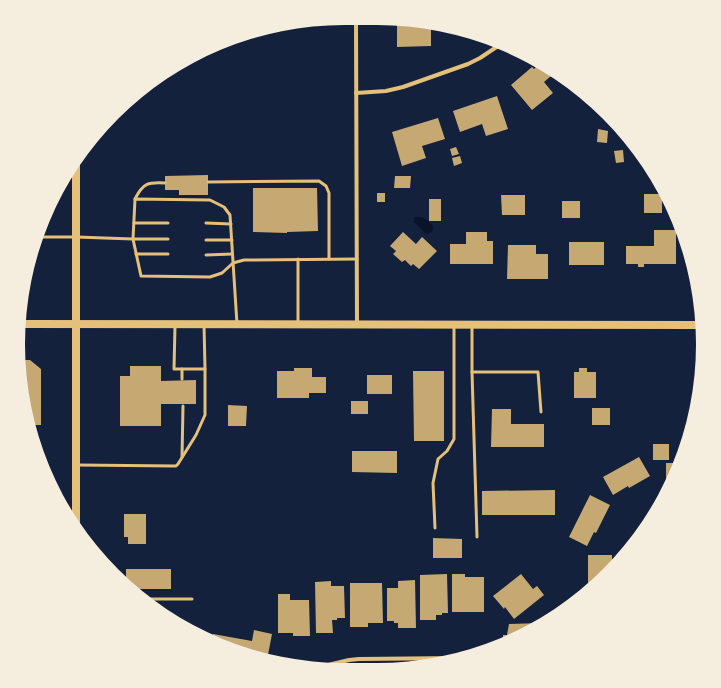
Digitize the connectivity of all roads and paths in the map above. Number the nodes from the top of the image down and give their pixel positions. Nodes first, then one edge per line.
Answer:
1 (356, 25) edge
2 (495, 48) edge
3 (356, 93) junction
4 (76, 172) edge
5 (208, 182) dead end
6 (165, 183) dead end
7 (135, 199) junction
8 (134, 223) junction
9 (168, 223) dead end
10 (206, 223) dead end
11 (231, 224) junction
12 (43, 237) edge
13 (76, 237) junction
14 (133, 239) junction
15 (168, 240) dead end
16 (206, 240) dead end
17 (232, 240) junction
18 (136, 254) junction
19 (168, 254) dead end
20 (232, 254) junction
21 (206, 255) dead end
22 (298, 259) junction
23 (329, 259) junction
24 (357, 259) junction
25 (233, 263) junction
26 (26, 324) edge
27 (76, 324) junction
28 (174, 324) junction
29 (204, 324) junction
30 (237, 324) junction
31 (298, 324) junction
32 (357, 324) junction
33 (454, 324) junction
34 (472, 325) junction
35 (695, 325) edge
36 (182, 369) junction
37 (205, 369) junction
38 (472, 372) junction
39 (182, 379) dead end
40 (183, 406) dead end
41 (541, 412) dead end
42 (182, 457) junction
43 (75, 465) junction
44 (76, 516) edge
45 (435, 528) dead end
46 (477, 537) dead end
47 (153, 599) edge
48 (192, 599) dead end
49 (430, 658) edge
50 (338, 663) edge

1 - 3 street
2 - 3 street
3 - 24 street
4 - 13 main road
5 - 23 lane
6 - 7 lane
7 - 8 lane
7 - 11 lane
8 - 9 lane
8 - 14 lane
10 - 11 lane
11 - 17 lane
12 - 13 lane
13 - 14 lane
13 - 27 main road
14 - 15 lane
14 - 18 lane
16 - 17 lane
17 - 20 lane
18 - 19 lane
18 - 25 lane
20 - 21 lane
20 - 25 lane
22 - 23 lane
22 - 25 lane
22 - 31 lane
23 - 24 lane
24 - 32 street
25 - 30 lane
26 - 27 main road
27 - 28 main road
27 - 43 main road
28 - 29 main road
28 - 36 lane
29 - 30 main road
29 - 37 lane
30 - 31 main road
31 - 32 main road
32 - 33 main road
33 - 34 main road
33 - 45 lane
34 - 35 main road
34 - 38 lane
36 - 37 lane
36 - 39 lane
37 - 42 lane
38 - 41 lane
38 - 46 lane
40 - 42 lane
42 - 43 lane
43 - 44 main road
47 - 48 lane
49 - 50 street

